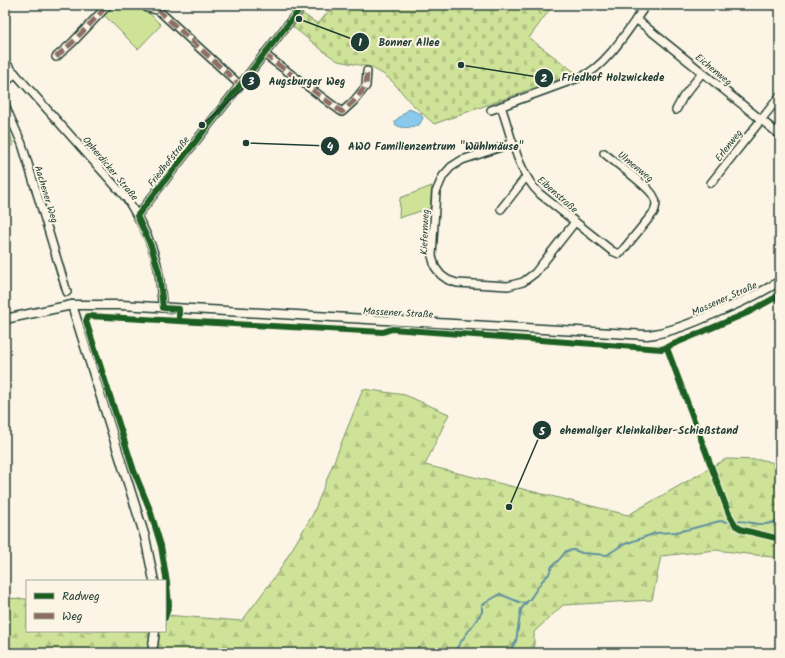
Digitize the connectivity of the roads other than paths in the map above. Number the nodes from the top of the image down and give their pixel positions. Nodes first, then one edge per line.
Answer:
1 (108, 5) edge
2 (144, 5) edge
3 (646, 5) edge
4 (301, 6) edge
5 (160, 7) edge
6 (636, 19) junction
7 (264, 54) junction
8 (56, 57) dead end
9 (5, 62) edge
10 (367, 71) dead end
11 (15, 73) junction
12 (702, 73) junction
13 (5, 84) edge
14 (240, 86) junction
15 (780, 96) edge
16 (5, 103) edge
17 (501, 106) junction
18 (491, 110) dead end
19 (676, 110) dead end
20 (761, 120) junction
21 (780, 135) edge
22 (513, 143) junction
23 (604, 153) dead end
24 (526, 177) junction
25 (711, 183) dead end
26 (501, 210) dead end
27 (137, 216) junction
28 (575, 222) junction
29 (619, 254) joint
30 (780, 281) edge
31 (66, 292) dead end
32 (72, 305) junction
33 (163, 308) junction
34 (5, 319) edge
35 (154, 580) edge
36 (155, 632) edge
37 (152, 653) edge

1 - 8 street
2 - 5 street
3 - 6 street
4 - 7 street, Friedhofstraße
5 - 14 street
6 - 12 street, Eichenweg
6 - 17 street
7 - 10 street
7 - 14 street, Friedhofstraße
9 - 11 street, Opherdicker Straße
11 - 13 street
11 - 27 street, Opherdicker Straße
12 - 19 street
12 - 20 street, Eichenweg
14 - 27 street, Friedhofstraße
15 - 20 street, Erlenweg
16 - 31 street, Aachener Weg
17 - 18 street
17 - 22 street, Eibenstraße
20 - 21 street, Eichenweg
20 - 25 street, Erlenweg
22 - 24 street, Eibenstraße
22 - 28 street, Kiefernweg
23 - 29 street, Ulmenweg
24 - 26 street
24 - 28 street, Eibenstraße
27 - 33 street, Opherdicker Straße
28 - 29 street, Eibenstraße
30 - 33 street, Massener Straße
32 - 33 street, Massener Straße
32 - 34 street, Massener Straße
32 - 35 street
36 - 37 street

